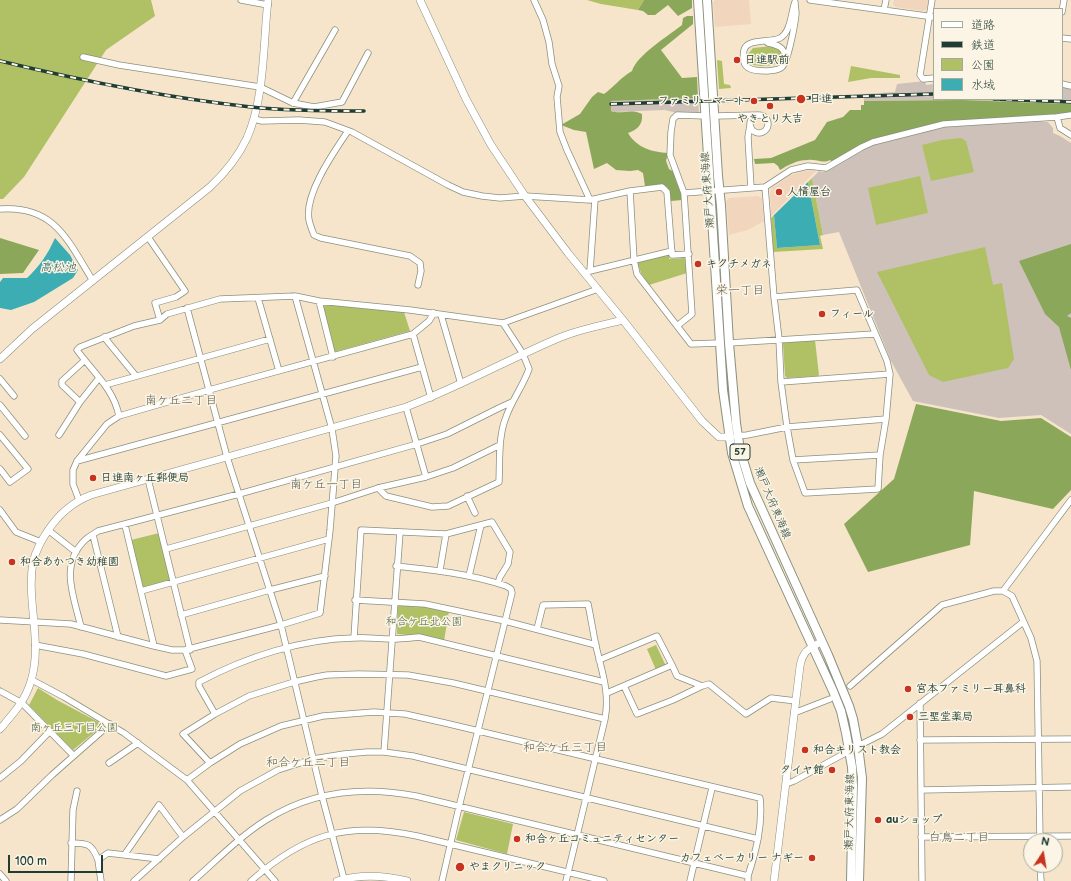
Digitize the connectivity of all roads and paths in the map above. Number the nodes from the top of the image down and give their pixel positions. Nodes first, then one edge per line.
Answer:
1 (241, 0) edge
2 (420, 0) edge
3 (534, 0) edge
4 (698, 0) edge
5 (707, 0) edge
6 (810, 0) edge
7 (886, 0) edge
8 (932, 0) edge
9 (795, 1) edge
10 (268, 2) edge
11 (839, 2) edge
12 (884, 10) junction
13 (932, 17) edge
14 (336, 30) dead end
15 (760, 42) junction
16 (368, 52) dead end
17 (83, 57) dead end
18 (786, 59) junction
19 (933, 78) edge
20 (260, 88) junction
21 (293, 103) junction
22 (759, 115) junction
23 (1071, 115) edge
24 (706, 116) junction
25 (715, 116) junction
26 (1057, 117) junction
27 (254, 119) junction
28 (750, 125) junction
29 (348, 131) junction
30 (1071, 135) edge
31 (751, 188) junction
32 (765, 188) junction
33 (719, 190) junction
34 (630, 191) junction
35 (710, 191) junction
36 (684, 193) junction
37 (525, 196) junction
38 (593, 199) junction
39 (0, 209) edge
40 (148, 237) junction
41 (672, 251) junction
42 (689, 254) junction
43 (634, 260) junction
44 (587, 272) junction
45 (93, 281) junction
46 (418, 285) dead end
47 (598, 289) junction
48 (295, 296) junction
49 (774, 296) junction
50 (258, 298) junction
51 (319, 301) junction
52 (187, 308) junction
53 (434, 313) junction
54 (441, 315) junction
55 (160, 320) junction
56 (623, 320) junction
57 (503, 323) junction
58 (677, 326) junction
59 (413, 334) junction
60 (874, 334) junction
61 (104, 337) junction
62 (270, 339) junction
63 (779, 339) junction
64 (720, 343) junction
65 (729, 343) junction
66 (523, 354) junction
67 (333, 357) junction
68 (0, 359) edge
69 (201, 359) junction
70 (85, 360) junction
71 (313, 362) junction
72 (422, 367) junction
73 (279, 371) junction
74 (890, 374) junction
75 (136, 376) junction
76 (98, 378) junction
77 (0, 379) edge
78 (781, 382) junction
79 (461, 384) junction
80 (105, 385) junction
81 (209, 390) junction
82 (322, 394) junction
83 (14, 396) dead end
84 (431, 398) junction
85 (80, 402) junction
86 (512, 402) junction
87 (0, 405) edge
88 (406, 408) junction
89 (119, 416) junction
90 (886, 419) junction
91 (218, 423) junction
92 (787, 427) junction
93 (332, 429) junction
94 (59, 434) dead end
95 (0, 435) edge
96 (25, 436) dead end
97 (734, 437) junction
98 (417, 444) junction
99 (500, 445) junction
100 (880, 456) junction
101 (227, 457) junction
102 (793, 460) junction
103 (77, 461) junction
104 (335, 466) junction
105 (0, 469) edge
106 (426, 477) junction
107 (148, 479) junction
108 (378, 488) junction
109 (239, 494) junction
110 (467, 496) junction
111 (79, 500) junction
112 (1071, 500) edge
113 (332, 503) junction
114 (0, 510) edge
115 (475, 513) dead end
116 (157, 516) junction
117 (125, 525) junction
118 (481, 525) junction
119 (249, 526) junction
120 (48, 530) junction
121 (400, 532) junction
122 (93, 534) junction
123 (446, 534) junction
124 (329, 539) junction
125 (41, 542) junction
126 (166, 549) junction
127 (76, 552) junction
128 (259, 558) junction
129 (396, 566) junction
130 (440, 570) junction
131 (325, 576) junction
132 (469, 576) junction
133 (172, 582) junction
134 (498, 583) junction
135 (141, 590) junction
136 (270, 590) junction
137 (1003, 591) junction
138 (356, 600) junction
139 (394, 602) junction
140 (181, 615) junction
141 (0, 620) edge
142 (34, 621) junction
143 (505, 621) junction
144 (1023, 622) junction
145 (281, 625) junction
146 (81, 627) junction
147 (537, 629) junction
148 (118, 637) junction
149 (354, 638) junction
150 (392, 639) junction
151 (821, 642) junction
152 (596, 644) junction
153 (35, 645) junction
154 (154, 646) junction
155 (813, 646) junction
156 (286, 648) junction
157 (187, 650) junction
158 (496, 656) junction
159 (599, 660) junction
160 (672, 665) junction
161 (390, 674) junction
162 (32, 680) junction
163 (294, 682) junction
164 (604, 682) junction
165 (624, 686) junction
166 (702, 686) junction
167 (850, 686) dead end
168 (0, 691) edge
169 (487, 692) junction
170 (607, 693) junction
171 (830, 699) dead end
172 (796, 701) junction
173 (22, 703) junction
174 (920, 703) junction
175 (387, 713) junction
176 (794, 713) junction
177 (215, 714) junction
178 (605, 719) junction
179 (304, 721) junction
180 (110, 724) junction
181 (0, 729) edge
182 (478, 730) junction
183 (50, 731) junction
184 (1071, 739) edge
185 (920, 740) junction
186 (1038, 740) junction
187 (138, 743) junction
188 (858, 746) junction
189 (849, 751) junction
190 (384, 752) junction
191 (73, 755) junction
192 (314, 759) junction
193 (596, 759) junction
194 (109, 763) dead end
195 (210, 763) junction
196 (469, 769) junction
197 (0, 778) edge
198 (187, 780) junction
199 (786, 784) junction
200 (1040, 787) junction
201 (1071, 787) edge
202 (712, 788) junction
203 (920, 790) junction
204 (77, 791) dead end
205 (322, 796) junction
206 (586, 798) junction
207 (459, 807) junction
208 (214, 811) junction
209 (0, 820) edge
210 (704, 826) junction
211 (1040, 833) edge
212 (333, 834) junction
213 (577, 836) junction
214 (183, 837) junction
215 (921, 837) junction
216 (758, 839) junction
217 (1023, 839) edge
218 (239, 840) junction
219 (71, 843) junction
220 (451, 844) junction
221 (125, 854) junction
222 (159, 859) junction
223 (98, 860) junction
224 (694, 864) junction
225 (264, 869) junction
226 (568, 872) junction
227 (0, 874) edge
228 (748, 879) edge
229 (340, 880) edge
230 (6, 881) edge
231 (71, 881) edge
232 (101, 881) edge
233 (134, 881) edge
234 (193, 881) edge
235 (251, 881) edge
236 (276, 881) edge
237 (407, 881) edge
238 (442, 881) edge
239 (566, 881) edge
240 (604, 881) edge
241 (690, 881) edge
242 (774, 881) edge
243 (851, 881) edge
244 (859, 881) edge
245 (922, 881) edge

1 - 10 street
2 - 37 street
3 - 38 street
4 - 24 main road, 瀬戸大府東海線 / 57
5 - 25 main road, 瀬戸大府東海線 / 57
6 - 11 street
7 - 12 street
8 - 13 street
9 - 15 street
9 - 18 street
10 - 20 street
11 - 12 street
12 - 13 street
13 - 19 street
14 - 21 street
15 - 18 street
15 - 18 street
16 - 21 street
17 - 20 street
20 - 21 street
20 - 27 street
22 - 25 street
22 - 28 street
22 - 28 street
23 - 26 street
24 - 35 main road, 瀬戸大府東海線 / 57
24 - 36 street
25 - 33 main road, 瀬戸大府東海線 / 57
26 - 30 street
26 - 32 street
27 - 29 street
27 - 40 street
28 - 31 street
29 - 37 street
29 - 46 street
31 - 32 street
31 - 33 street
32 - 49 street
33 - 35 street
33 - 65 main road, 瀬戸大府東海線 / 57
34 - 38 street
34 - 41 street
34 - 43 street
35 - 36 street
35 - 64 main road, 瀬戸大府東海線 / 57
36 - 42 street
37 - 38 street
37 - 44 street
38 - 44 street
39 - 45 street
40 - 45 street
40 - 55 street
41 - 42 street
41 - 43 street
42 - 58 street
43 - 44 street
43 - 58 street
44 - 47 street
45 - 68 street
47 - 56 street
47 - 57 street
48 - 50 street
48 - 51 street
48 - 71 street
49 - 60 street
49 - 63 street
50 - 52 street
50 - 62 street
51 - 53 street
51 - 67 street
52 - 55 street
52 - 69 street
53 - 54 street
53 - 59 street
54 - 57 street
54 - 79 street
55 - 61 street
56 - 66 street
56 - 97 street
57 - 66 street
58 - 64 street
59 - 67 street
59 - 72 street
60 - 63 street
60 - 74 street
61 - 70 street
61 - 75 street
62 - 69 street
62 - 73 street
63 - 65 street
63 - 78 street
64 - 97 main road, 瀬戸大府東海線 / 57
65 - 97 main road, 瀬戸大府東海線 / 57
66 - 79 street
66 - 86 street
67 - 71 street
69 - 75 street
69 - 81 street
70 - 76 street
70 - 85 street
71 - 73 street
71 - 82 street
72 - 82 street
72 - 84 street
73 - 81 street
74 - 78 street
74 - 90 street
75 - 80 street
76 - 80 street
76 - 85 street
77 - 83 street
78 - 92 street
79 - 84 street
80 - 89 street
81 - 89 street
81 - 91 street
82 - 91 street
82 - 93 street
84 - 88 street
85 - 94 street
86 - 98 street
86 - 99 street
87 - 96 street
88 - 93 street
88 - 98 street
89 - 103 street
90 - 92 street
90 - 100 street
91 - 101 street
91 - 103 street
92 - 97 street
92 - 102 street
93 - 101 street
93 - 104 street
95 - 105 street
97 - 151 main road, 瀬戸大府東海線 / 57
97 - 155 main road, 瀬戸大府東海線 / 57
98 - 104 street
98 - 106 street
99 - 106 street
99 - 110 street
100 - 102 street
100 - 102 street
101 - 107 street
101 - 109 street
103 - 111 street
104 - 109 street
104 - 113 street
106 - 108 street
107 - 111 street
107 - 116 street
108 - 110 street
108 - 113 street
109 - 116 street
109 - 119 street
110 - 115 street
111 - 120 street
112 - 137 street
113 - 119 street
113 - 124 street
114 - 125 street
116 - 117 street
116 - 126 street
117 - 122 street
117 - 135 street
118 - 123 street
118 - 132 street
118 - 134 street
119 - 126 street
119 - 128 street
120 - 125 street
120 - 127 street
121 - 123 street
121 - 129 street
121 - 138 street
122 - 127 street
122 - 148 street
123 - 130 street
124 - 128 street
124 - 131 street
125 - 142 street
126 - 133 street
127 - 146 street
128 - 133 street
128 - 136 street
129 - 130 street
129 - 139 street
130 - 132 street
131 - 136 street
131 - 145 street
132 - 134 street
133 - 135 street
133 - 140 street
134 - 143 street
135 - 154 street
136 - 140 street
136 - 145 street
137 - 144 street
137 - 167 street
138 - 139 street
138 - 149 street
139 - 143 street
139 - 150 street
140 - 157 street
141 - 142 street
142 - 146 street
142 - 153 street
143 - 147 street
143 - 158 street
144 - 174 street
144 - 186 street
145 - 156 street
145 - 157 street
146 - 148 street
147 - 152 street
147 - 152 street
148 - 154 street
149 - 150 street
149 - 156 street
150 - 158 street
150 - 161 street
151 - 155 street
151 - 188 main road, 瀬戸大府東海線 / 57
152 - 159 street
153 - 157 street
153 - 162 street
154 - 157 street
155 - 172 street
155 - 189 main road, 瀬戸大府東海線 / 57
156 - 163 street
156 - 177 street
158 - 164 street
158 - 169 street
159 - 160 street
159 - 164 street
160 - 165 street
160 - 166 street
161 - 163 street
161 - 169 street
161 - 175 street
162 - 173 street
162 - 180 street
163 - 177 street
163 - 179 street
164 - 170 street
165 - 166 street
165 - 170 street
166 - 172 street
168 - 173 street
169 - 178 street
169 - 182 street
170 - 178 street
171 - 176 street
172 - 176 street
173 - 181 street
173 - 183 street
174 - 185 street
174 - 188 street
175 - 179 street
175 - 182 street
175 - 190 street
176 - 199 street
177 - 195 street
178 - 193 street
179 - 192 street
179 - 195 street
180 - 187 street
180 - 191 street
182 - 193 street
182 - 196 street
183 - 191 street
183 - 197 street
184 - 186 street
185 - 186 street
185 - 203 street
186 - 200 street
187 - 194 street
187 - 198 street
188 - 244 main road, 瀬戸大府東海線 / 57
189 - 199 street
189 - 243 main road, 瀬戸大府東海線 / 57
190 - 192 street
190 - 196 street
191 - 209 street
192 - 205 street
192 - 208 street
193 - 202 street
193 - 206 street
195 - 198 street
196 - 206 street
196 - 207 street
198 - 208 street
199 - 242 street
200 - 201 street
200 - 203 street
200 - 211 street
202 - 210 street
202 - 216 street
203 - 215 street
204 - 219 street
205 - 207 street
205 - 212 street
205 - 218 street
206 - 210 street
206 - 213 street
207 - 213 street
207 - 220 street
208 - 214 street
208 - 218 street
210 - 216 street
210 - 224 street
212 - 220 street
212 - 225 street
212 - 229 street
213 - 224 street
213 - 226 street
214 - 221 street
214 - 222 street
215 - 217 street
215 - 245 street
216 - 228 street
218 - 225 street
218 - 234 street
219 - 223 street
219 - 231 street
220 - 226 street
220 - 238 street
221 - 222 street
221 - 223 street
222 - 233 street
223 - 232 street
224 - 228 street
224 - 241 street
225 - 235 street
225 - 236 street
226 - 239 street
226 - 240 street
227 - 230 street
229 - 237 street

